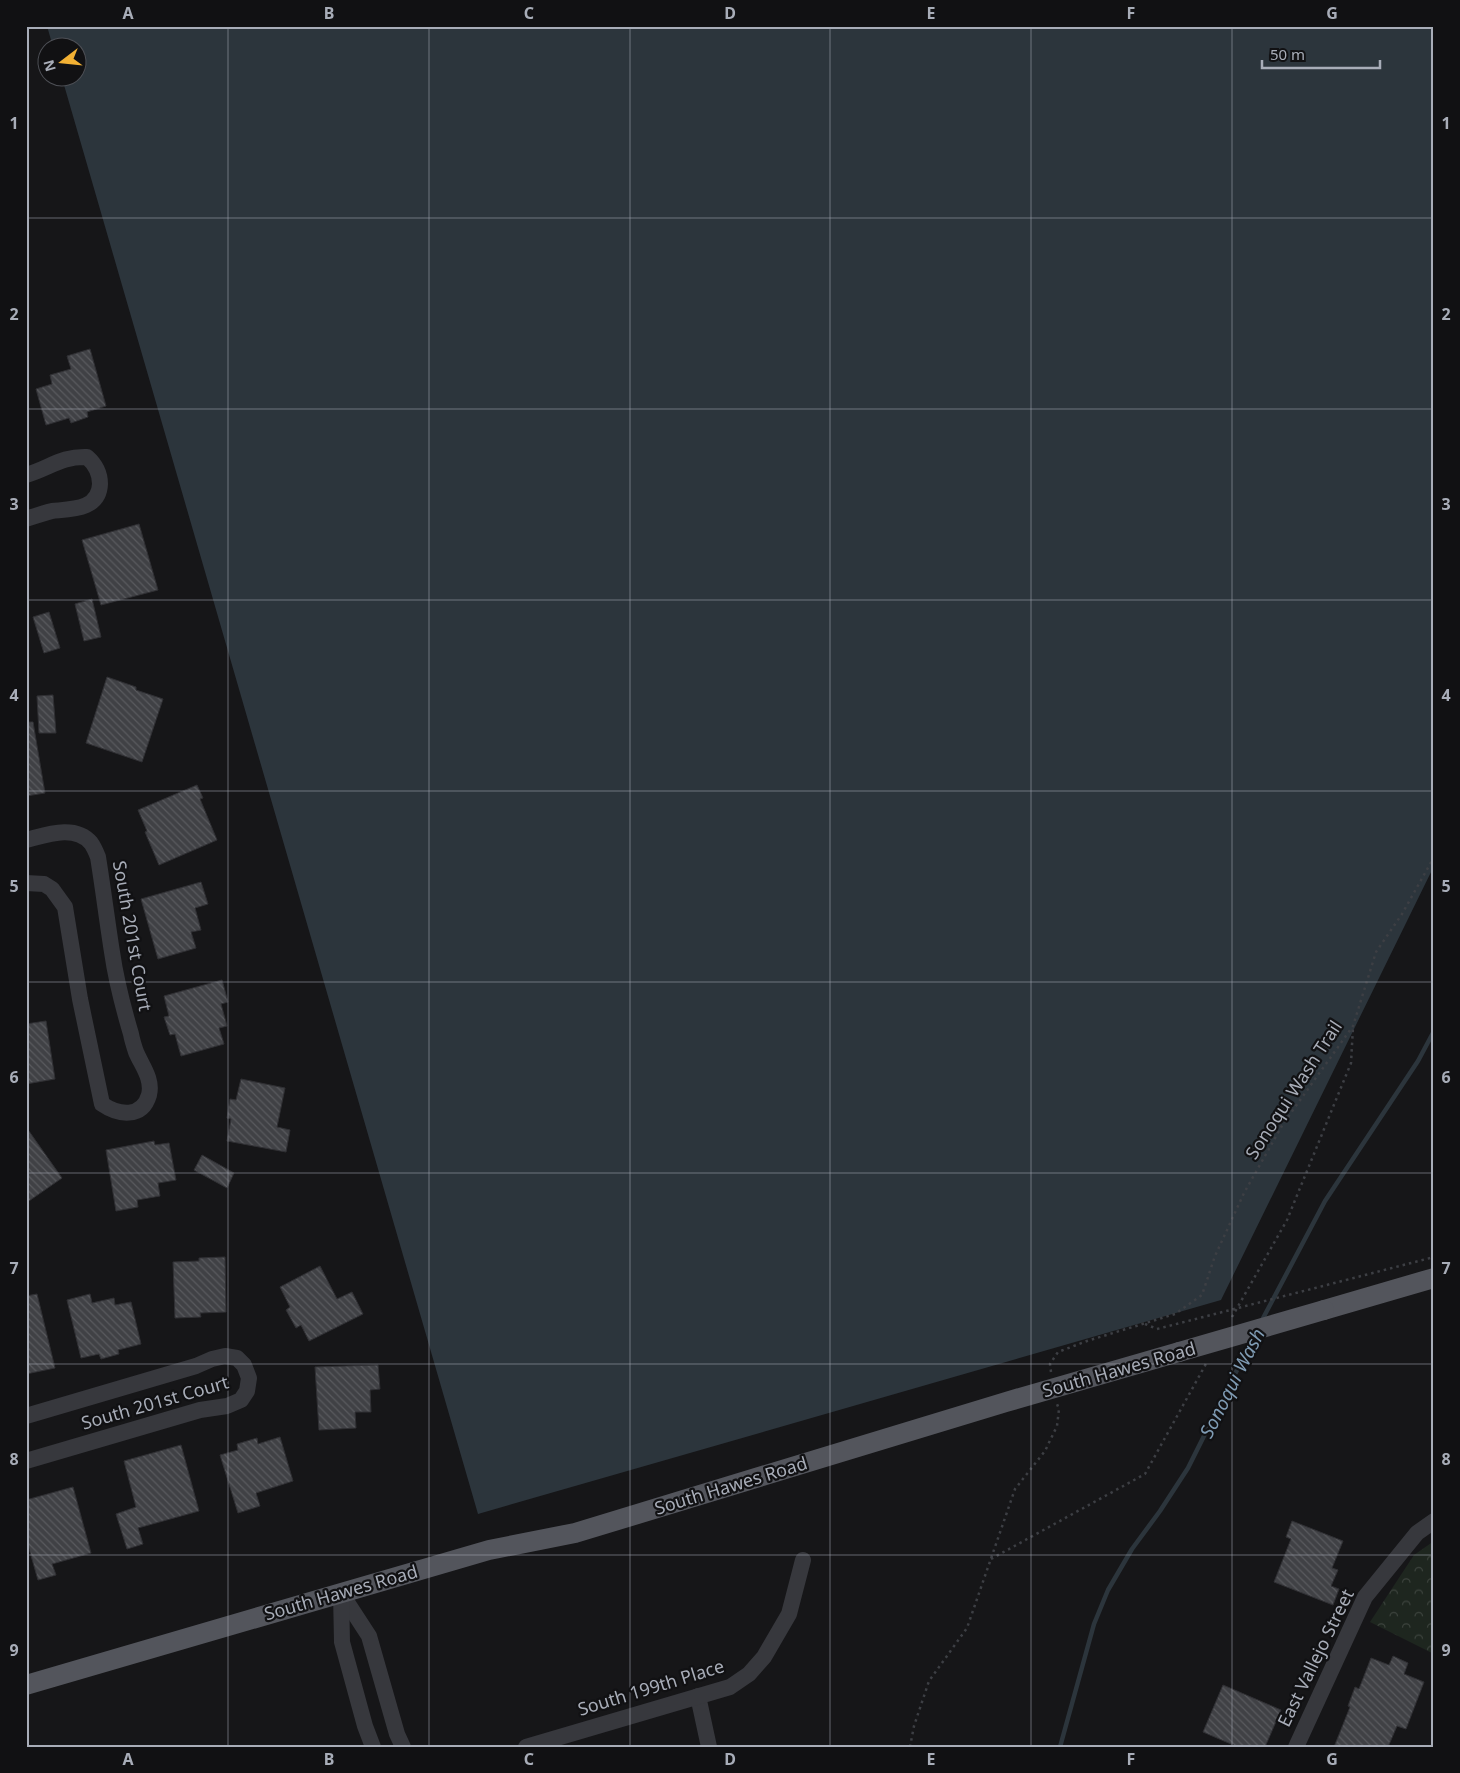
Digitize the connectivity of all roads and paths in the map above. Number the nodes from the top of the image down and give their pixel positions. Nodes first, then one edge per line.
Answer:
1 (26, 475) edge
2 (26, 519) edge
3 (26, 840) edge
4 (1434, 857) edge
5 (26, 883) edge
6 (1353, 1026) junction
7 (1434, 1257) edge
8 (1434, 1278) edge
9 (1230, 1321) dead end
10 (1145, 1324) junction
11 (1211, 1355) dead end
12 (1053, 1390) junction
13 (26, 1416) edge
14 (26, 1461) edge
15 (1434, 1521) edge
16 (991, 1559) junction
17 (803, 1560) dead end
18 (341, 1593) junction
19 (26, 1685) edge
20 (698, 1696) junction
21 (392, 1719) junction
22 (365, 1726) junction
23 (373, 1747) edge
24 (403, 1747) edge
25 (526, 1747) edge
26 (709, 1747) edge
27 (910, 1747) edge
28 (1296, 1747) edge

1 - 2 street
3 - 5 street, South 201st Court
4 - 6 path, Sonoqui Wash Trail
6 - 9 path
6 - 10 path, Sonoqui Wash Trail
7 - 10 path, bridge
8 - 12 main road, South Hawes Road, bridge
10 - 12 path, Sonoqui Wash Trail
11 - 16 path
12 - 16 path, Sonoqui Wash Trail
12 - 18 main road, South Hawes Road
13 - 14 street, South 201st Court
15 - 28 street, East Vallejo Street
16 - 27 path, Sonoqui Wash Trail
17 - 20 street, South 199th Place
18 - 19 main road, South Hawes Road
18 - 21 street
18 - 22 street
20 - 25 street, South 199th Place
20 - 26 street
21 - 22 street
21 - 24 street
22 - 23 street

